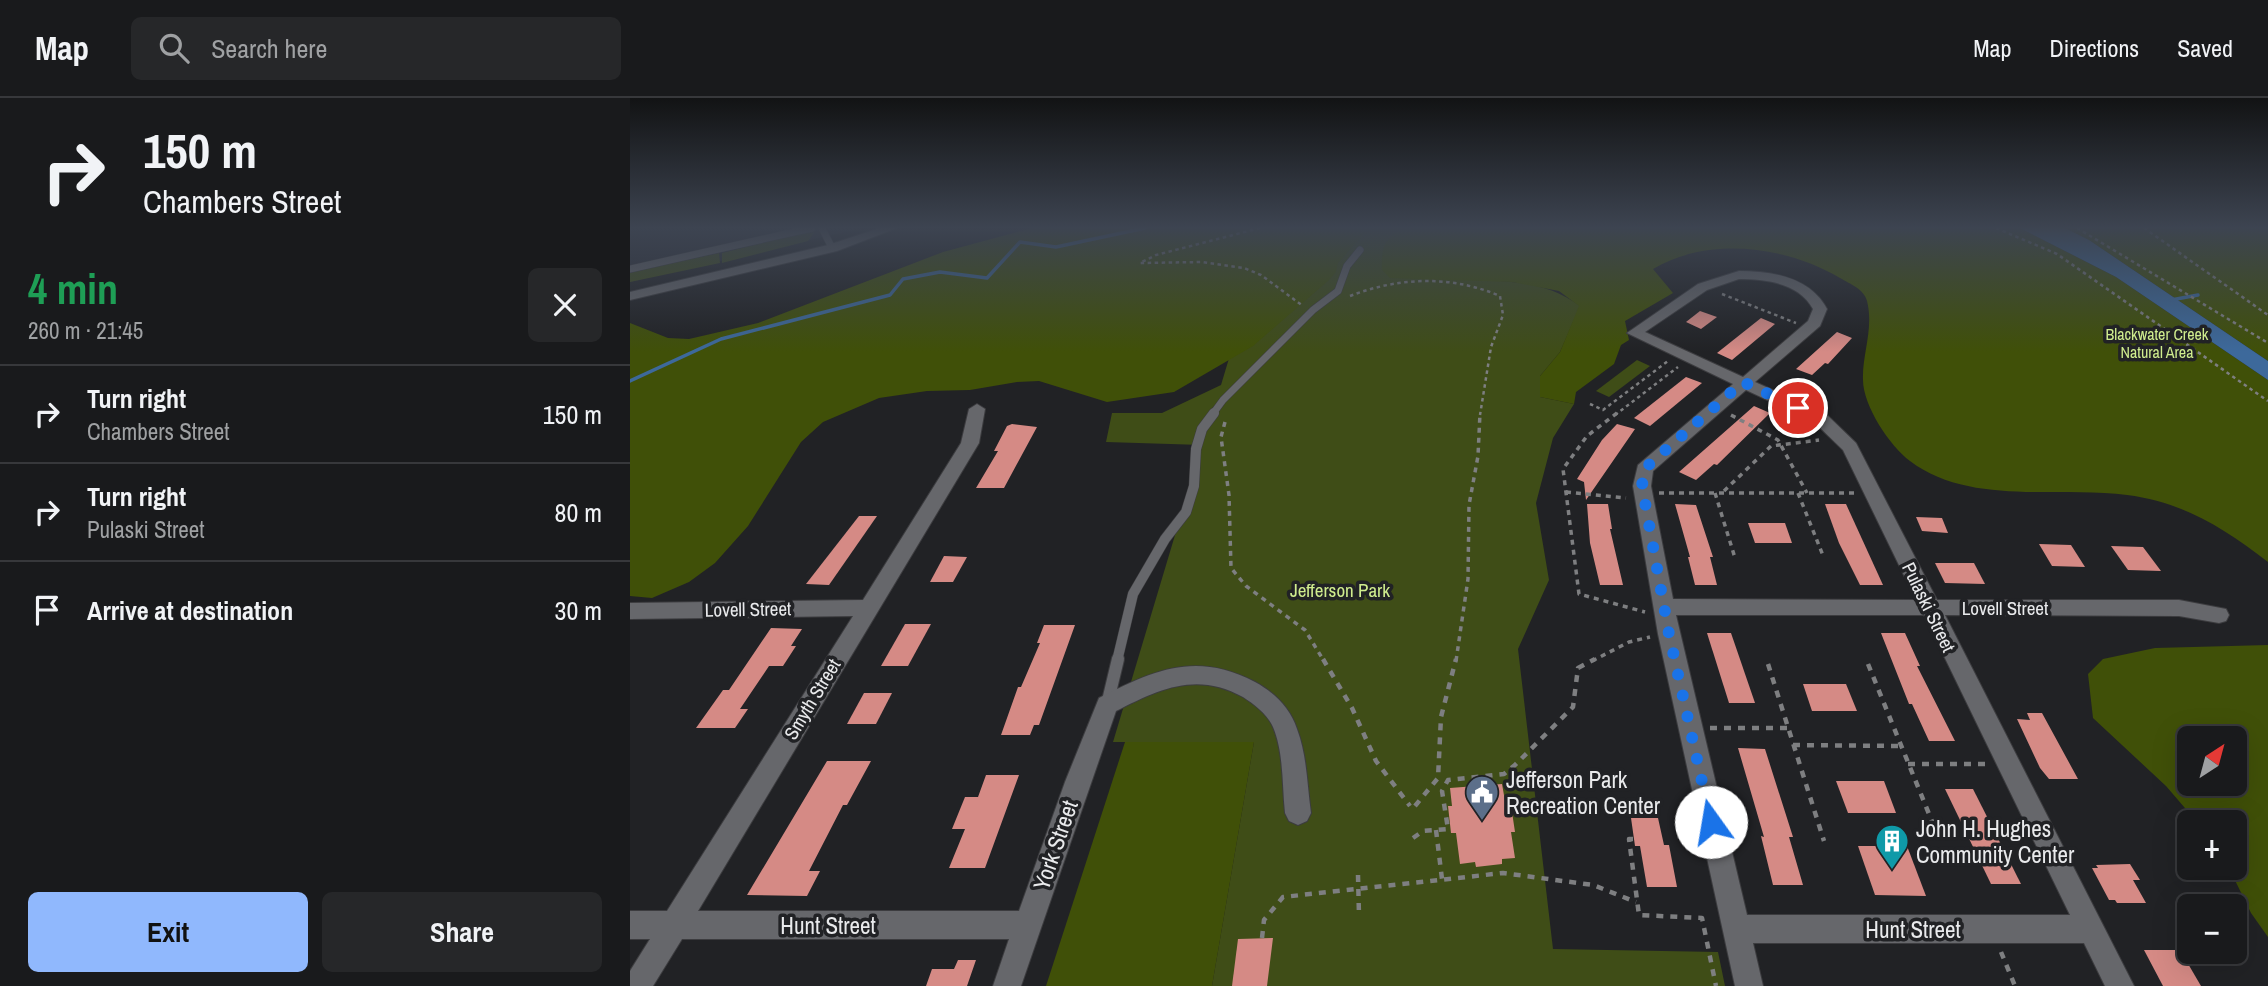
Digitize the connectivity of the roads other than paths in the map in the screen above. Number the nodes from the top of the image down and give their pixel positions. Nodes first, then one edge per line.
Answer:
1 (713, 269) edge
2 (721, 269) edge
3 (1346, 269) edge
4 (630, 288) edge
5 (630, 296) edge
6 (1743, 382) junction
7 (977, 409) dead end
8 (866, 608) junction
9 (1928, 608) junction
10 (1658, 610) junction
11 (630, 611) edge
12 (2218, 615) dead end
13 (1107, 705) junction
14 (1298, 813) dead end
15 (630, 925) edge
16 (675, 925) junction
17 (1027, 925) junction
18 (1736, 929) junction
19 (2091, 929) junction
20 (638, 986) edge
21 (1007, 986) edge
22 (1749, 986) edge
23 (2120, 986) edge

1 - 4 street
2 - 5 street
3 - 13 lane
6 - 6 street, Pulaski Street
6 - 9 street, Pulaski Street
6 - 10 street
7 - 8 street, Smyth Street
8 - 11 street, Lovell Street
8 - 16 street, Smyth Street
9 - 10 street, Lovell Street
9 - 12 street, Lovell Street
9 - 19 street, Pulaski Street
10 - 18 street
13 - 14 street
13 - 17 street, York Street
15 - 16 street, Hunt Street
16 - 17 street, Hunt Street
16 - 20 street, Smyth Street
17 - 21 street, York Street
18 - 19 street, Hunt Street
18 - 22 street
19 - 23 street, Pulaski Street

